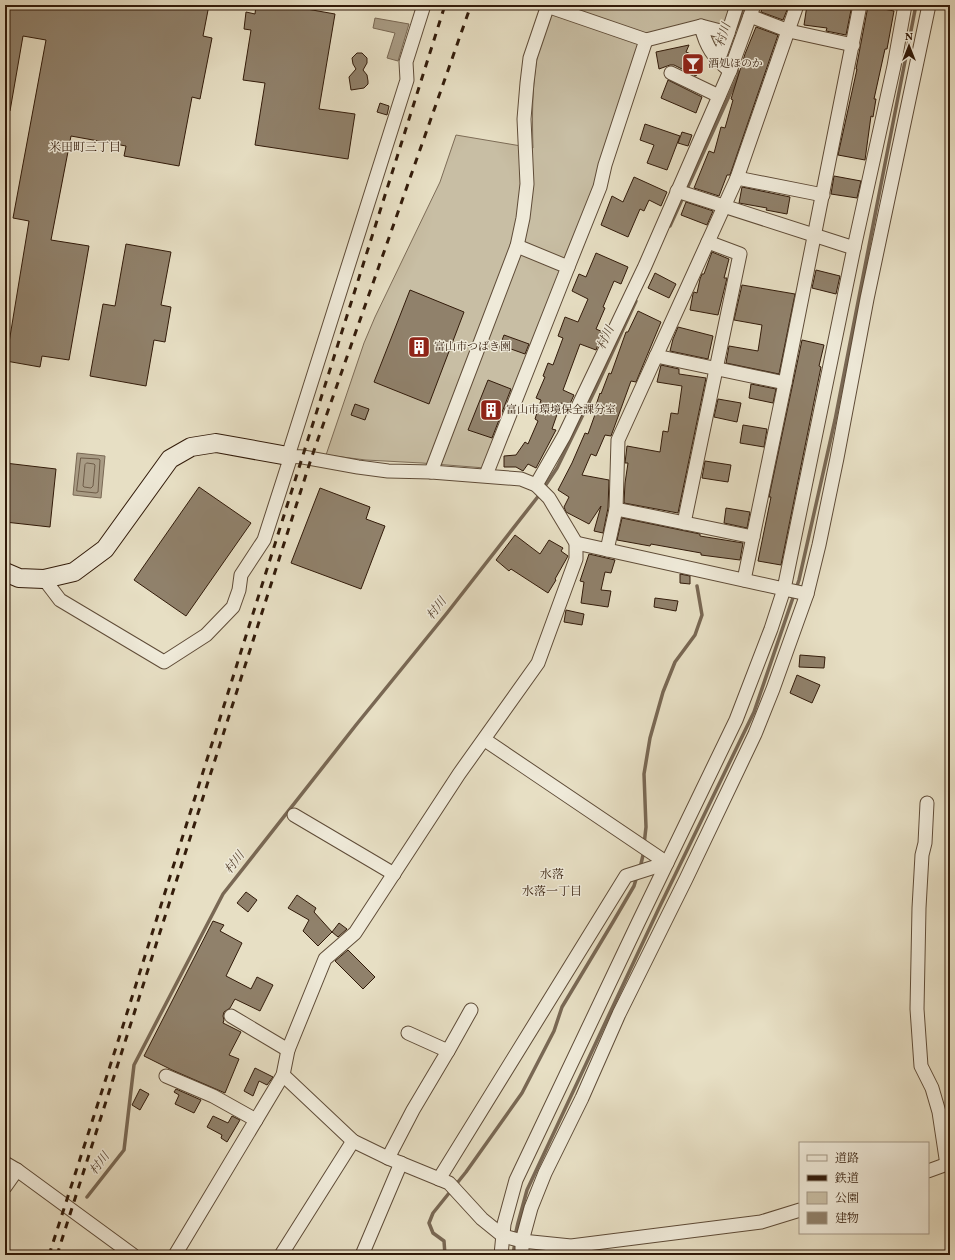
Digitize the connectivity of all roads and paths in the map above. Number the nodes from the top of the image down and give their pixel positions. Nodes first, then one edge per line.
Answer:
1 (424, 5) edge
2 (737, 5) edge
3 (797, 5) edge
4 (860, 5) edge
5 (905, 5) edge
6 (929, 5) edge
7 (548, 6) edge
8 (752, 11) edge
9 (701, 26) junction
10 (789, 31) junction
11 (728, 33) junction
12 (646, 40) junction
13 (852, 45) junction
14 (718, 61) junction
15 (730, 71) junction
16 (671, 73) dead end
17 (719, 96) junction
18 (737, 178) junction
19 (677, 192) junction
20 (823, 195) junction
21 (724, 206) junction
22 (815, 236) junction
23 (708, 242) junction
24 (517, 246) junction
25 (854, 248) junction
26 (568, 267) junction
27 (656, 356) junction
28 (716, 368) junction
29 (785, 383) junction
30 (290, 456) junction
31 (431, 472) junction
32 (486, 475) junction
33 (537, 485) junction
34 (616, 509) junction
35 (684, 523) junction
36 (754, 537) junction
37 (576, 543) junction
38 (608, 550) junction
39 (5, 572) edge
40 (44, 579) junction
41 (744, 580) junction
42 (784, 589) junction
43 (807, 594) junction
44 (484, 740) junction
45 (927, 803) dead end
46 (294, 815) dead end
47 (667, 863) junction
48 (394, 874) junction
49 (472, 1010) dead end
50 (231, 1016) dead end
51 (408, 1033) dead end
52 (288, 1050) junction
53 (448, 1051) junction
54 (282, 1075) junction
55 (166, 1076) dead end
56 (256, 1120) junction
57 (353, 1141) junction
58 (388, 1158) junction
59 (401, 1163) junction
60 (5, 1164) edge
61 (948, 1164) edge
62 (16, 1170) junction
63 (929, 1170) edge
64 (439, 1179) junction
65 (5, 1187) edge
66 (799, 1210) edge
67 (503, 1236) junction
68 (522, 1242) junction
69 (133, 1255) edge
70 (175, 1255) edge
71 (281, 1255) edge
72 (362, 1255) edge
73 (501, 1255) edge
74 (522, 1255) edge

1 - 30 street
2 - 11 street
3 - 10 street
4 - 13 street
5 - 25 street
6 - 43 street
7 - 12 street
7 - 24 street
8 - 10 street
8 - 15 street
9 - 11 street
9 - 12 street
9 - 14 street
10 - 13 street
10 - 18 street
11 - 14 street
12 - 26 street
13 - 20 street
14 - 15 street
15 - 17 street
16 - 17 street
17 - 19 street
18 - 20 street
18 - 21 street
19 - 21 street
19 - 33 street
20 - 22 street
21 - 22 street
21 - 23 street
22 - 25 street
22 - 29 street
23 - 27 street
23 - 28 street
24 - 26 street
24 - 31 street
25 - 42 street
26 - 32 street
27 - 28 street
27 - 34 street
28 - 29 street
28 - 35 street
29 - 36 street
30 - 31 street
30 - 40 street
30 - 40 street
31 - 32 street
32 - 33 street
33 - 37 street
34 - 35 street
34 - 38 street
35 - 36 street
36 - 41 street
37 - 38 street
37 - 44 street
38 - 41 street
39 - 40 street
41 - 42 street
42 - 43 street
42 - 47 street
43 - 68 street
44 - 47 street
44 - 48 street
45 - 61 street
46 - 48 street
47 - 64 street
47 - 67 street
48 - 52 street
49 - 53 street
50 - 52 street
51 - 53 street
52 - 54 street
53 - 58 street
54 - 56 street
54 - 57 street
55 - 56 street
56 - 70 street
57 - 58 street
57 - 71 street
58 - 59 street
59 - 64 street
59 - 72 street
60 - 62 street
61 - 63 street
62 - 65 street
62 - 69 street
64 - 67 street
66 - 68 street
67 - 68 street
67 - 73 street
68 - 74 street

